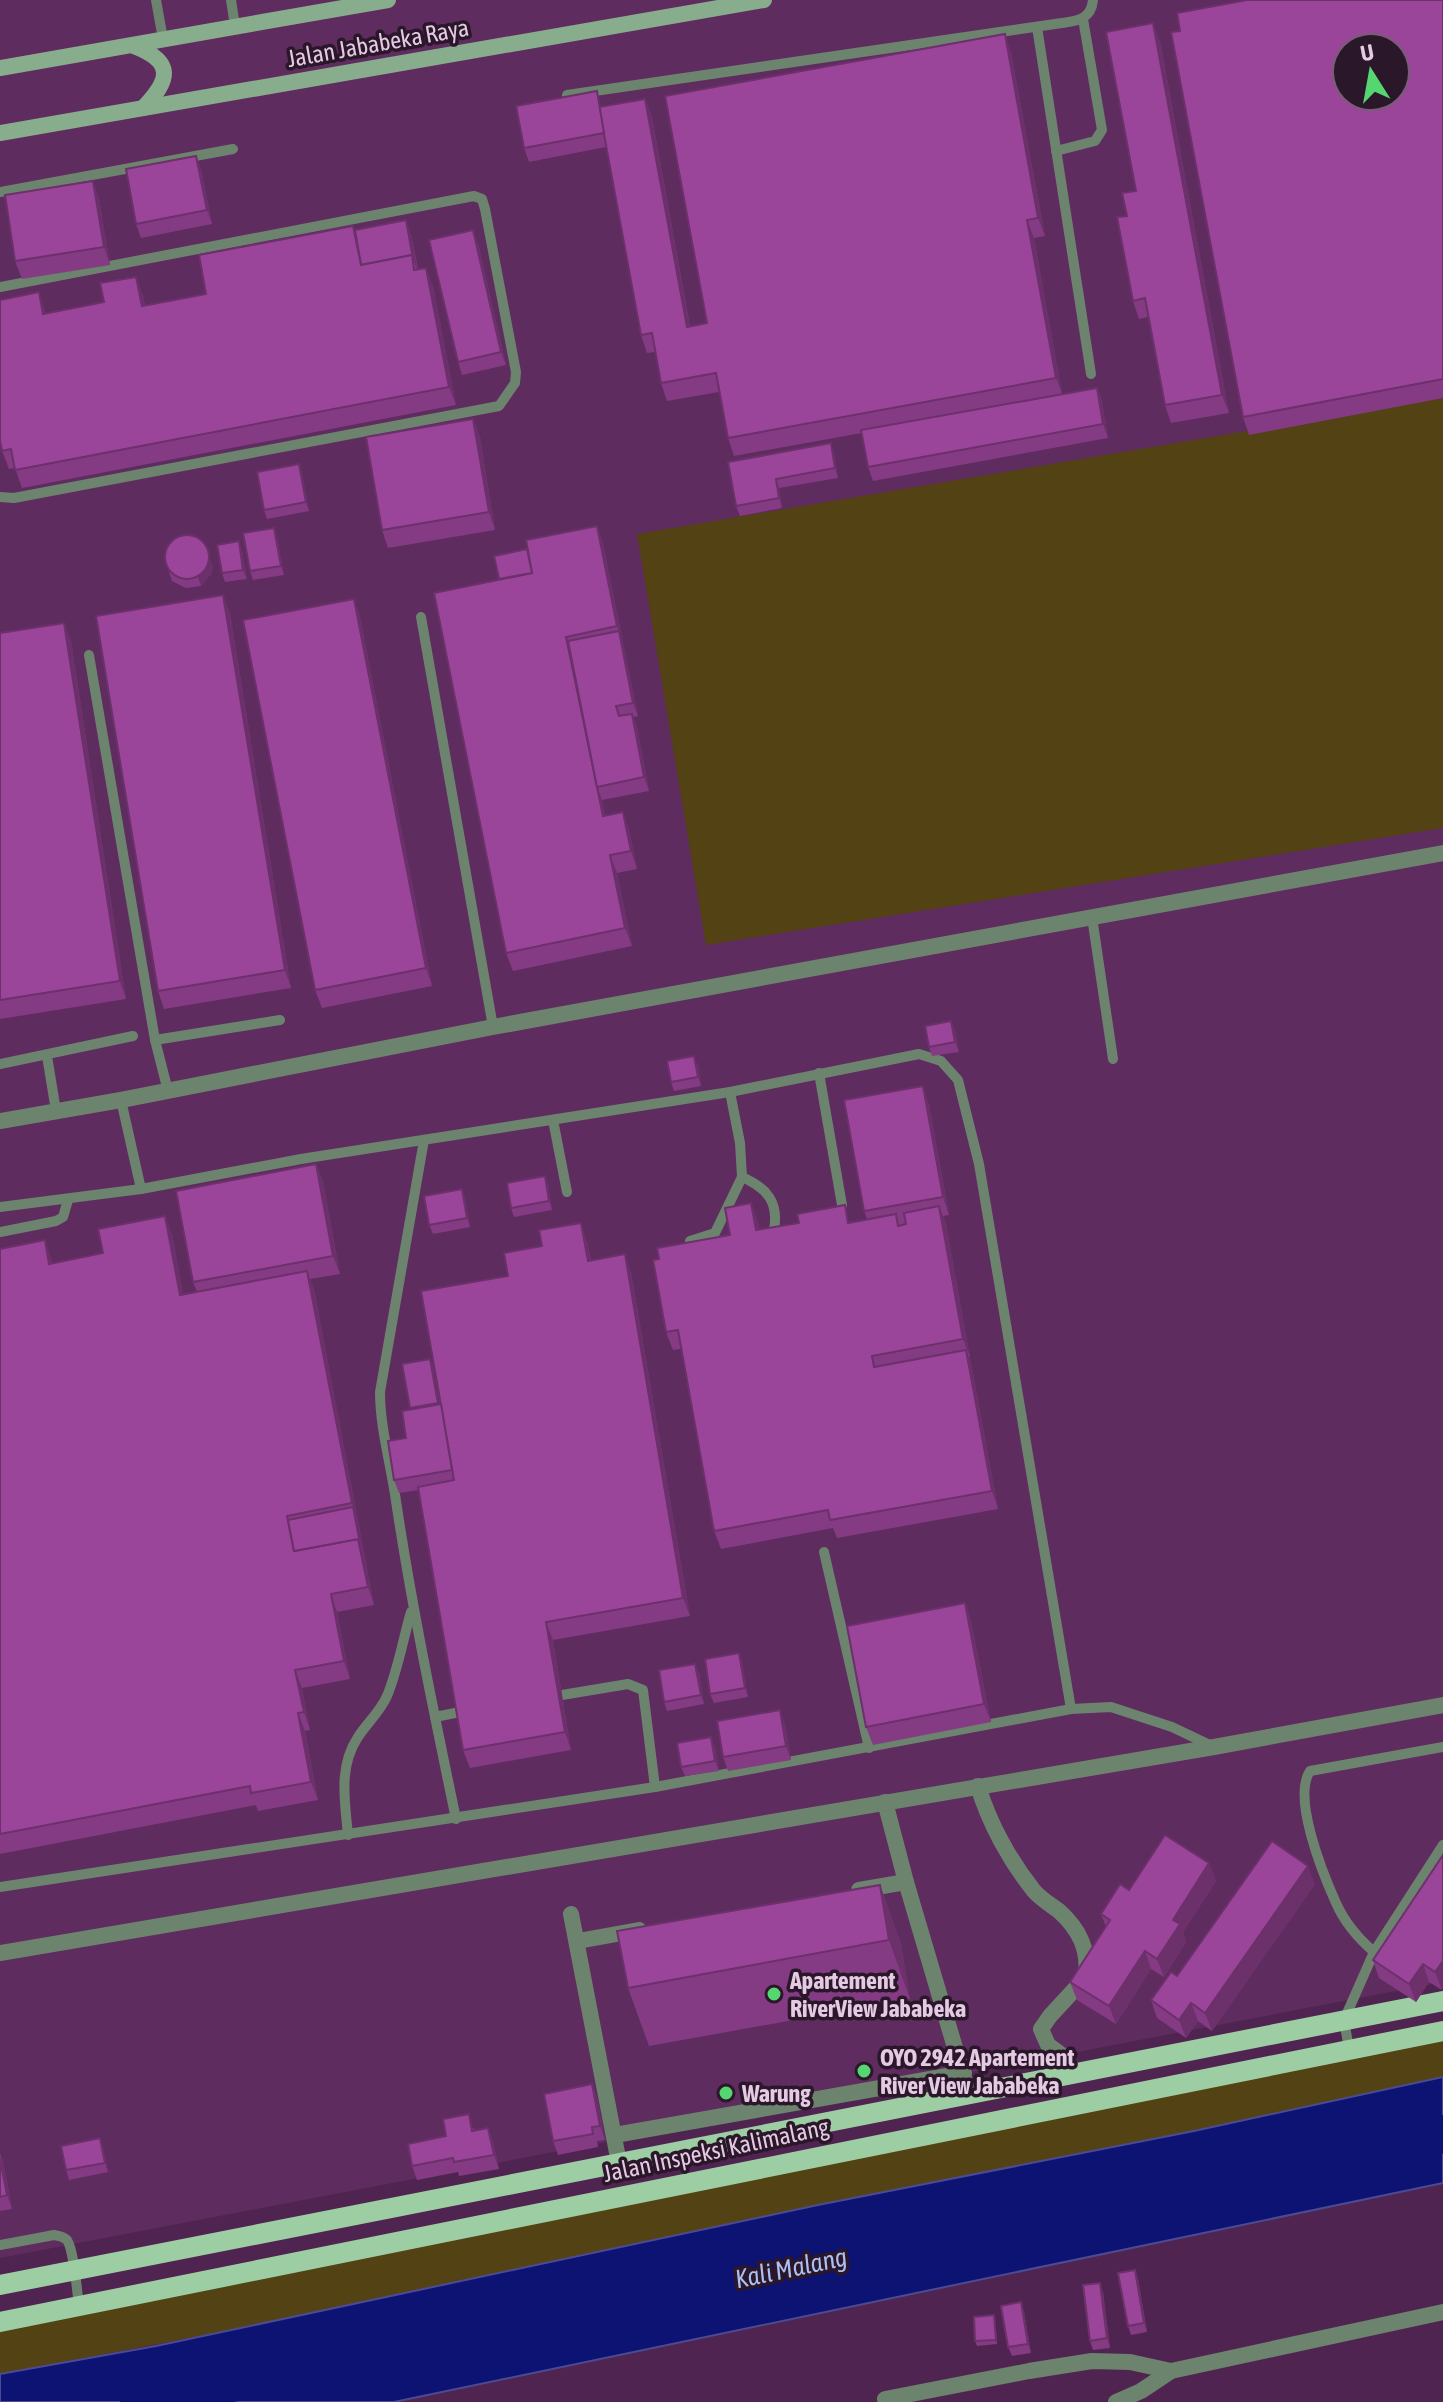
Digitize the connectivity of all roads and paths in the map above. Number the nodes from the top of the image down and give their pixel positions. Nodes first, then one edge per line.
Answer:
1 (156, 0) edge
2 (231, 0) edge
3 (388, 0) edge
4 (764, 0) edge
5 (1093, 0) edge
6 (1083, 19) junction
7 (235, 26) junction
8 (1037, 27) junction
9 (163, 39) junction
10 (133, 45) junction
11 (0, 68) edge
12 (567, 95) edge
13 (143, 108) junction
14 (0, 133) edge
15 (233, 149) dead end
16 (1056, 151) junction
17 (0, 192) edge
18 (0, 287) edge
19 (1091, 374) dead end
20 (0, 497) edge
21 (421, 617) dead end
22 (89, 655) dead end
23 (1443, 853) edge
24 (1092, 917) junction
25 (280, 1020) dead end
26 (493, 1027) junction
27 (133, 1036) dead end
28 (155, 1040) junction
29 (47, 1056) junction
30 (1113, 1059) dead end
31 (0, 1064) edge
32 (819, 1073) junction
33 (168, 1091) junction
34 (730, 1092) junction
35 (121, 1100) junction
36 (56, 1111) junction
37 (553, 1120) junction
38 (0, 1121) edge
39 (424, 1140) junction
40 (742, 1177) junction
41 (141, 1189) junction
42 (567, 1192) dead end
43 (68, 1200) junction
44 (842, 1205) edge
45 (0, 1207) edge
46 (774, 1230) edge
47 (0, 1232) edge
48 (690, 1241) edge
49 (824, 1552) dead end
50 (412, 1608) junction
51 (562, 1695) edge
52 (1443, 1705) edge
53 (1071, 1709) junction
54 (460, 1712) edge
55 (435, 1717) junction
56 (1214, 1747) junction
57 (1443, 1747) edge
58 (869, 1748) junction
59 (978, 1786) junction
60 (655, 1787) junction
61 (885, 1802) junction
62 (456, 1819) junction
63 (348, 1835) junction
64 (1443, 1845) edge
65 (906, 1882) junction
66 (0, 1887) edge
67 (840, 1894) edge
68 (571, 1914) dead end
69 (655, 1927) edge
70 (578, 1941) junction
71 (1374, 1952) junction
72 (0, 1953) edge
73 (1443, 2001) edge
74 (1344, 2020) junction
75 (1443, 2031) edge
76 (1349, 2049) junction
77 (964, 2073) junction
78 (1069, 2076) junction
79 (969, 2095) junction
80 (615, 2135) junction
81 (619, 2163) junction
82 (0, 2245) edge
83 (74, 2270) junction
84 (0, 2285) edge
85 (79, 2306) junction
86 (1443, 2312) edge
87 (0, 2322) edge
88 (1171, 2371) junction
89 (880, 2401) edge
90 (1116, 2402) edge

1 - 9 lane
2 - 7 lane
3 - 7 main road, Jalan Jababeka Raya
4 - 13 main road, Jalan Jababeka Raya
5 - 6 lane
6 - 8 lane
6 - 16 lane
7 - 9 main road, Jalan Jababeka Raya
8 - 12 lane
8 - 16 lane
9 - 10 main road, Jalan Jababeka Raya
10 - 11 main road, Jalan Jababeka Raya
10 - 13 main road
13 - 14 main road, Jalan Jababeka Raya
15 - 17 lane
16 - 19 lane
18 - 20 lane
21 - 26 lane
22 - 28 lane
23 - 24 street
24 - 26 street
24 - 30 lane
25 - 28 lane
26 - 33 street
27 - 29 lane
28 - 33 lane
29 - 31 lane
29 - 36 lane
32 - 34 lane
32 - 44 lane
32 - 53 lane
33 - 35 street
34 - 37 lane
34 - 40 lane
35 - 36 street
35 - 41 lane
36 - 38 street
37 - 39 lane
37 - 42 lane
39 - 41 lane
39 - 50 lane
40 - 46 lane
40 - 48 lane
41 - 43 lane
43 - 45 lane
43 - 47 lane
49 - 58 lane
50 - 55 lane
50 - 63 lane
51 - 60 lane
52 - 56 street
53 - 56 lane
53 - 58 lane
54 - 55 lane
55 - 62 lane
56 - 59 street
57 - 71 lane
58 - 60 lane
59 - 61 street
59 - 78 street
60 - 62 lane
61 - 65 street
61 - 72 street
62 - 63 lane
63 - 66 lane
64 - 71 lane
65 - 67 street
65 - 77 street
68 - 70 street
69 - 70 street
70 - 80 street
71 - 74 lane
73 - 74 main road, Jalan Inspeksi Kalimalang
74 - 76 lane
74 - 78 main road, Jalan Inspeksi Kalimalang
75 - 76 main road, Jalan Inspeksi Kalimalang
76 - 85 main road, Jalan Inspeksi Kalimalang
77 - 79 street
77 - 80 street
78 - 79 main road, Jalan Inspeksi Kalimalang
79 - 81 main road, Jalan Inspeksi Kalimalang
80 - 81 street
81 - 83 main road, Jalan Inspeksi Kalimalang
82 - 83 lane
83 - 84 main road, Jalan Inspeksi Kalimalang
83 - 85 lane
85 - 87 main road, Jalan Inspeksi Kalimalang
86 - 88 street
88 - 89 street
88 - 90 street

